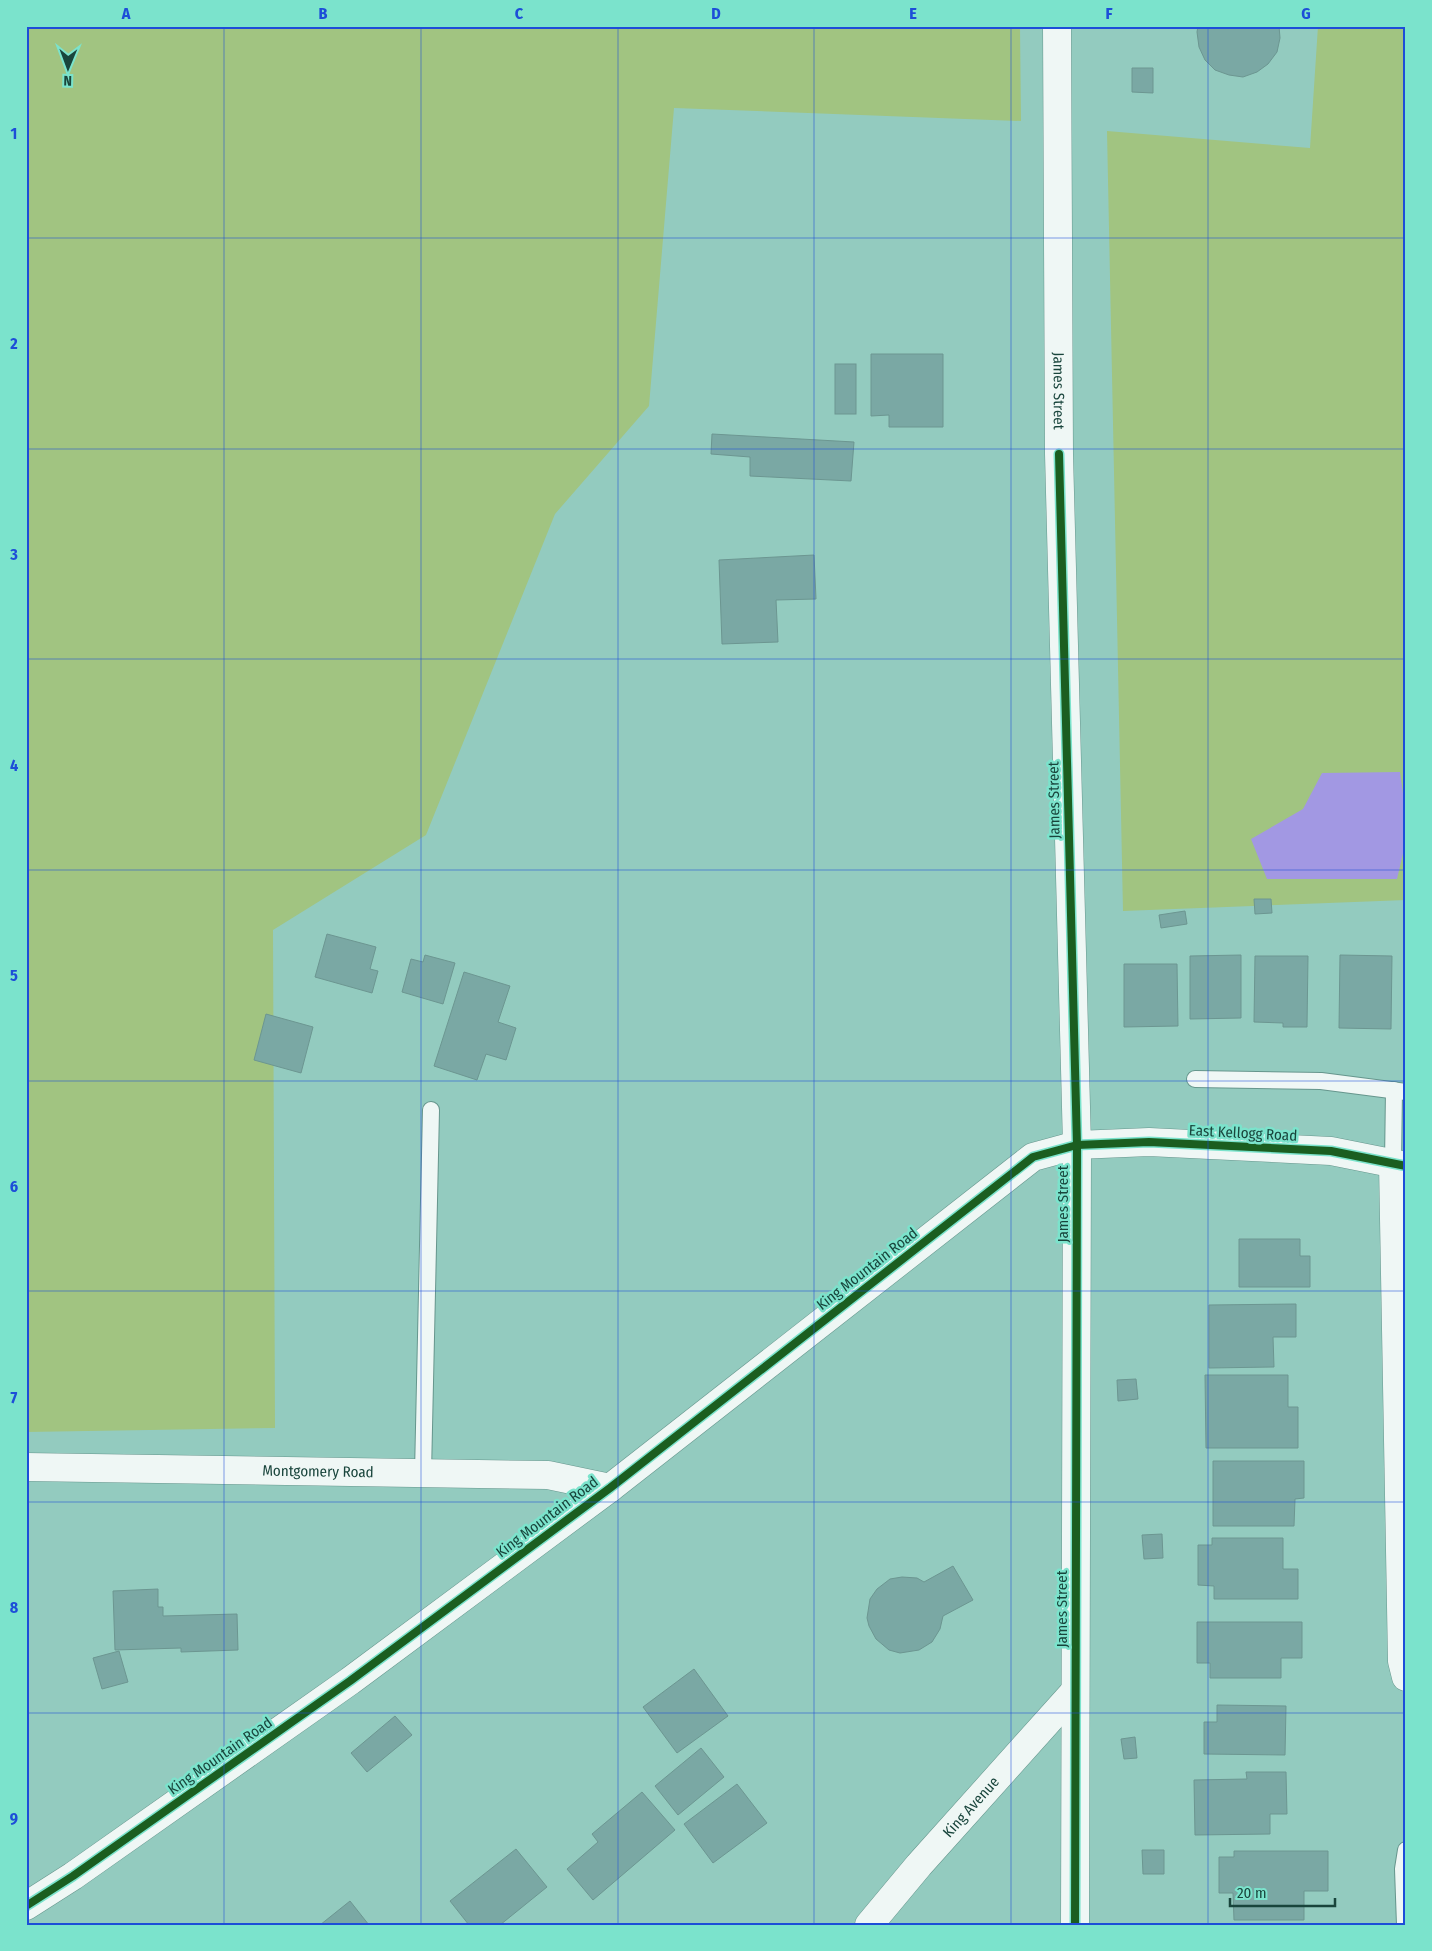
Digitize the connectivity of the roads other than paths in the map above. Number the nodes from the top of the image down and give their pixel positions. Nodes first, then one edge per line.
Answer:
1 (1057, 26) edge
2 (1195, 1079) dead end
3 (1400, 1091) edge
4 (431, 1110) dead end
5 (1077, 1145) junction
6 (1399, 1164) edge
7 (26, 1467) edge
8 (424, 1473) junction
9 (610, 1488) junction
10 (1406, 1677) edge
11 (1075, 1691) junction
12 (1406, 1850) edge
13 (26, 1906) edge
14 (868, 1925) edge
15 (1076, 1925) edge
16 (1405, 1925) edge

1 - 5 street, James Street
2 - 3 lane
3 - 6 lane
4 - 8 lane
5 - 6 street, East Kellogg Road
5 - 9 street, King Mountain Road
5 - 11 street, James Street
6 - 10 street
7 - 8 street, Montgomery Road
8 - 9 street, Montgomery Road
9 - 13 street, King Mountain Road
11 - 14 street, King Avenue
11 - 15 street, James Street
12 - 16 lane

